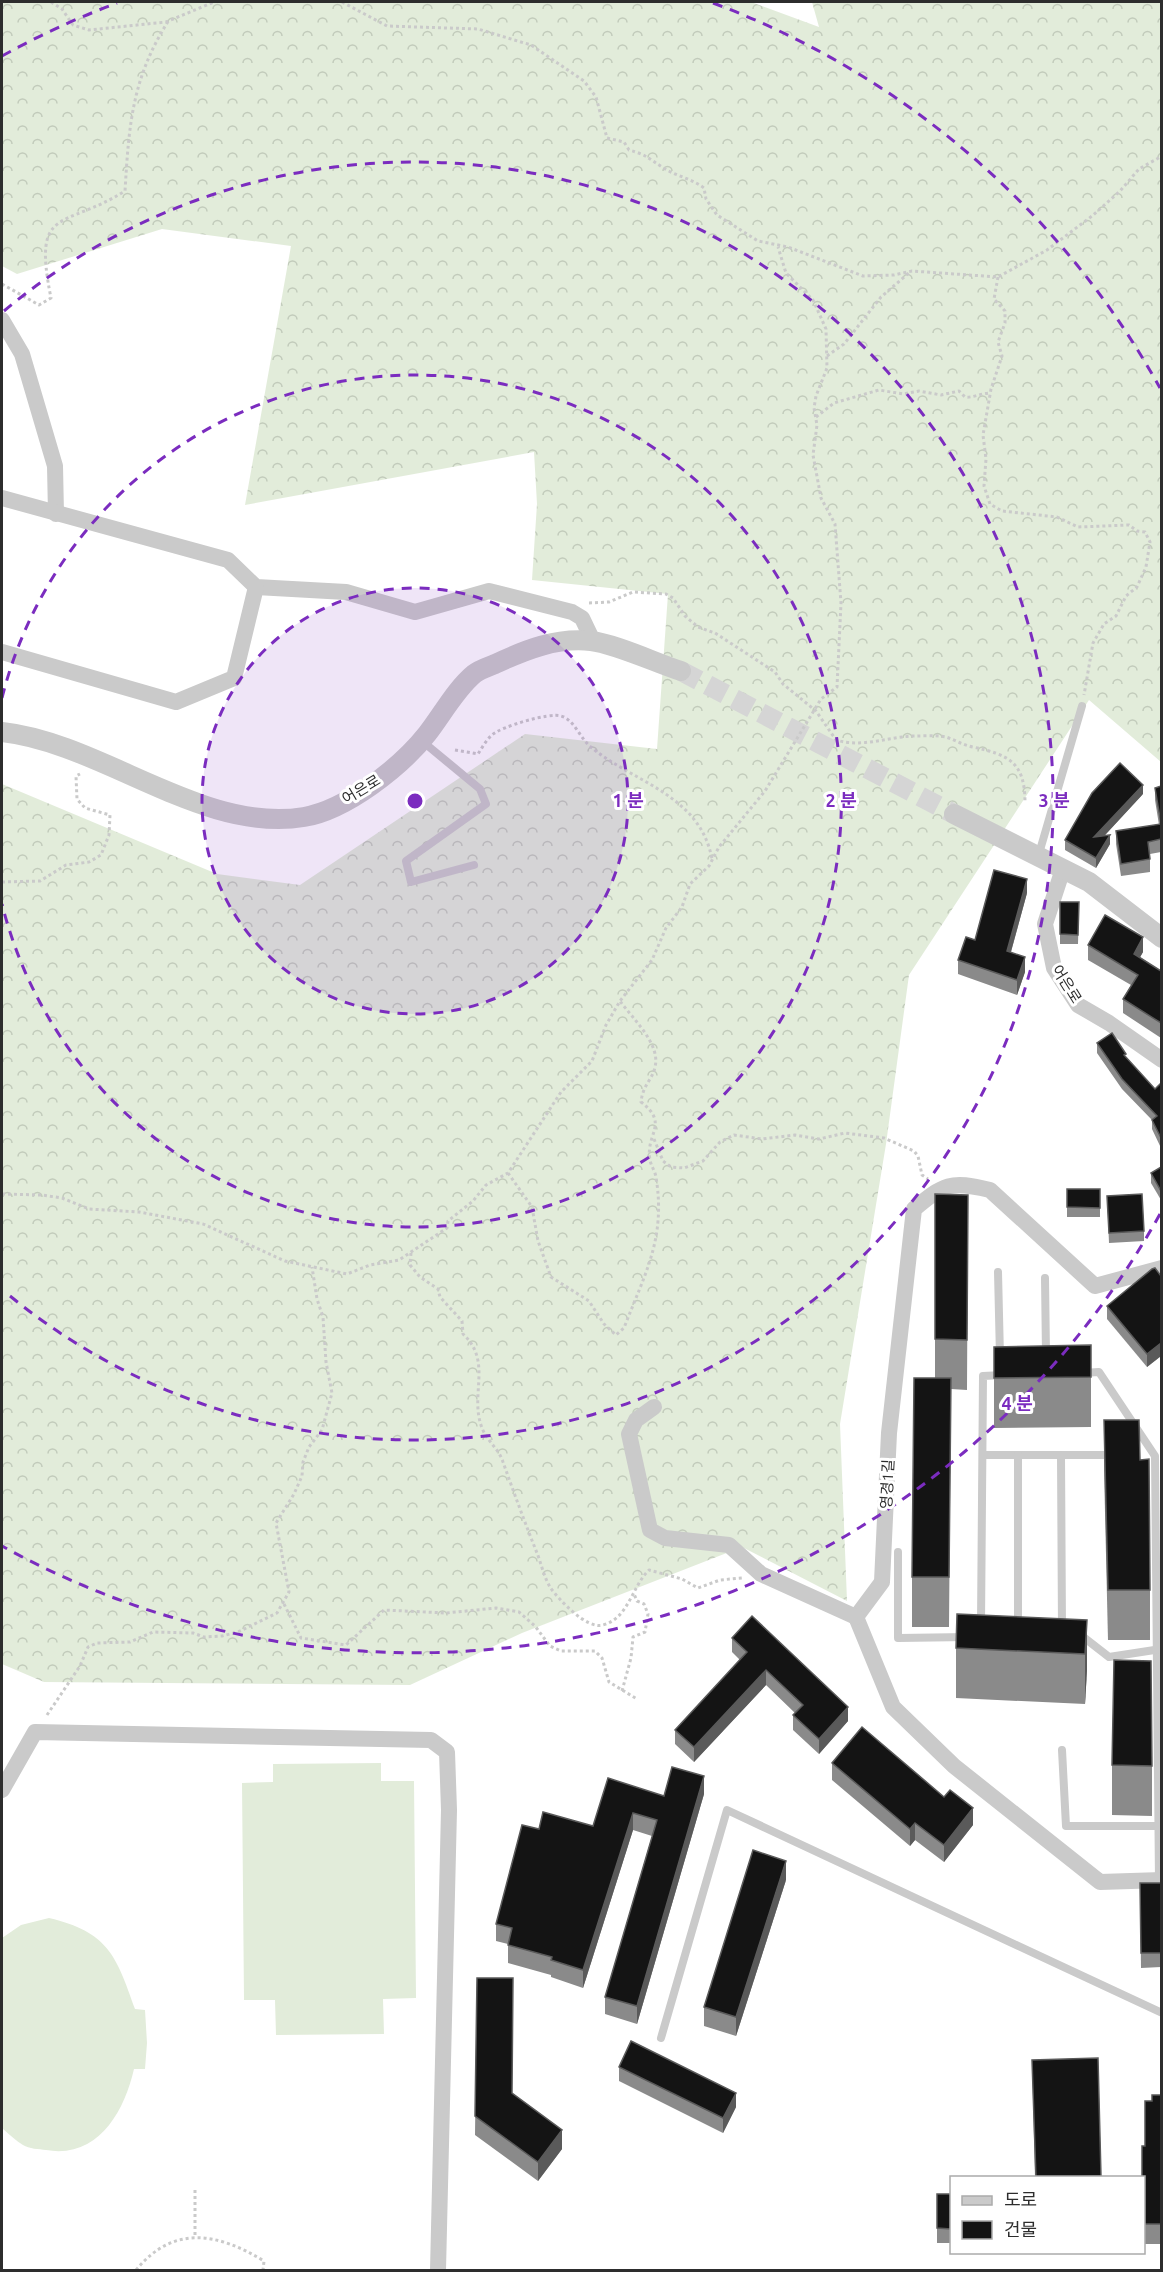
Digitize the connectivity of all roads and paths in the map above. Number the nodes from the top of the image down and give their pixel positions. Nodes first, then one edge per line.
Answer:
1 (51, 2) edge
2 (214, 2) edge
3 (342, 2) edge
4 (170, 21) junction
5 (1161, 156) edge
6 (778, 247) junction
7 (910, 271) junction
8 (998, 277) junction
9 (2, 284) edge
10 (2, 320) edge
11 (828, 356) junction
12 (991, 393) junction
13 (816, 417) junction
14 (2, 498) edge
15 (56, 514) junction
16 (256, 587) junction
17 (572, 612) junction
18 (593, 641) junction
19 (2, 652) edge
20 (681, 671) tunnel mouth
21 (1082, 706) joint
22 (816, 711) junction
23 (2, 732) edge
24 (421, 740) junction
25 (452, 748) dead end
26 (102, 760) junction
27 (1025, 803) dead end
28 (954, 814) tunnel mouth
29 (1038, 857) junction
30 (712, 861) junction
31 (474, 865) dead end
32 (1063, 869) junction
33 (2, 882) edge
34 (1161, 938) edge
35 (620, 1001) junction
36 (1161, 1060) edge
37 (654, 1137) junction
38 (508, 1173) junction
39 (940, 1187) junction
40 (2, 1194) edge
41 (411, 1253) junction
42 (312, 1267) junction
43 (1161, 1268) edge
44 (998, 1272) dead end
45 (1045, 1278) dead end
46 (1046, 1362) edge
47 (1067, 1373) edge
48 (1000, 1375) junction
49 (1012, 1375) edge
50 (654, 1407) dead end
51 (983, 1455) junction
52 (1018, 1455) junction
53 (1061, 1455) junction
54 (1120, 1455) edge
55 (1143, 1456) dead end
56 (1155, 1456) junction
57 (898, 1552) dead end
58 (761, 1574) junction
59 (634, 1594) junction
60 (284, 1604) junction
61 (856, 1617) junction
62 (1062, 1636) junction
63 (1009, 1637) edge
64 (1051, 1637) edge
65 (1159, 1649) edge
66 (622, 1691) junction
67 (638, 1699) dead end
68 (46, 1719) dead end
69 (1062, 1750) dead end
70 (2, 1790) edge
71 (1159, 1826) junction
72 (1160, 1881) edge
73 (1161, 2013) edge
74 (661, 2038) dead end
75 (195, 2190) dead end
76 (195, 2237) junction
77 (136, 2271) edge
78 (263, 2271) edge
79 (438, 2271) edge

1 - 4 path
2 - 4 path
3 - 6 path
4 - 9 path
5 - 8 path
6 - 7 path
6 - 11 path
7 - 8 path
7 - 11 path
8 - 12 path
10 - 15 street
11 - 13 path
12 - 13 path
12 - 21 path
13 - 22 path
14 - 15 street
15 - 16 street
16 - 17 street
16 - 19 street
17 - 18 street
17 - 22 path
18 - 20 street, 어은로
18 - 24 street, 어은로
21 - 29 lane
22 - 27 path
22 - 30 path
23 - 26 street, 어은로
24 - 26 street, 어은로
24 - 31 lane
25 - 30 path
26 - 33 path
28 - 29 street
29 - 32 street
30 - 35 path
32 - 34 street
32 - 36 street, 어은로
35 - 37 path
35 - 38 path
37 - 38 path
37 - 39 path
38 - 41 path
39 - 43 street
39 - 61 street, 영경1길
40 - 42 path
41 - 42 path
41 - 59 path
42 - 60 path
44 - 48 lane
45 - 46 lane
47 - 56 lane
48 - 49 lane
48 - 51 lane
50 - 58 street
51 - 52 lane
51 - 57 lane
52 - 53 lane
52 - 63 lane
53 - 54 lane
53 - 62 lane
55 - 56 lane
56 - 65 lane
58 - 59 path
58 - 61 street
59 - 66 path
60 - 66 path
60 - 68 path
61 - 72 street
62 - 64 lane
62 - 65 lane
65 - 71 lane
66 - 67 path
69 - 71 lane
70 - 79 street
71 - 72 lane
73 - 74 lane
75 - 76 path
76 - 77 path
76 - 78 path

